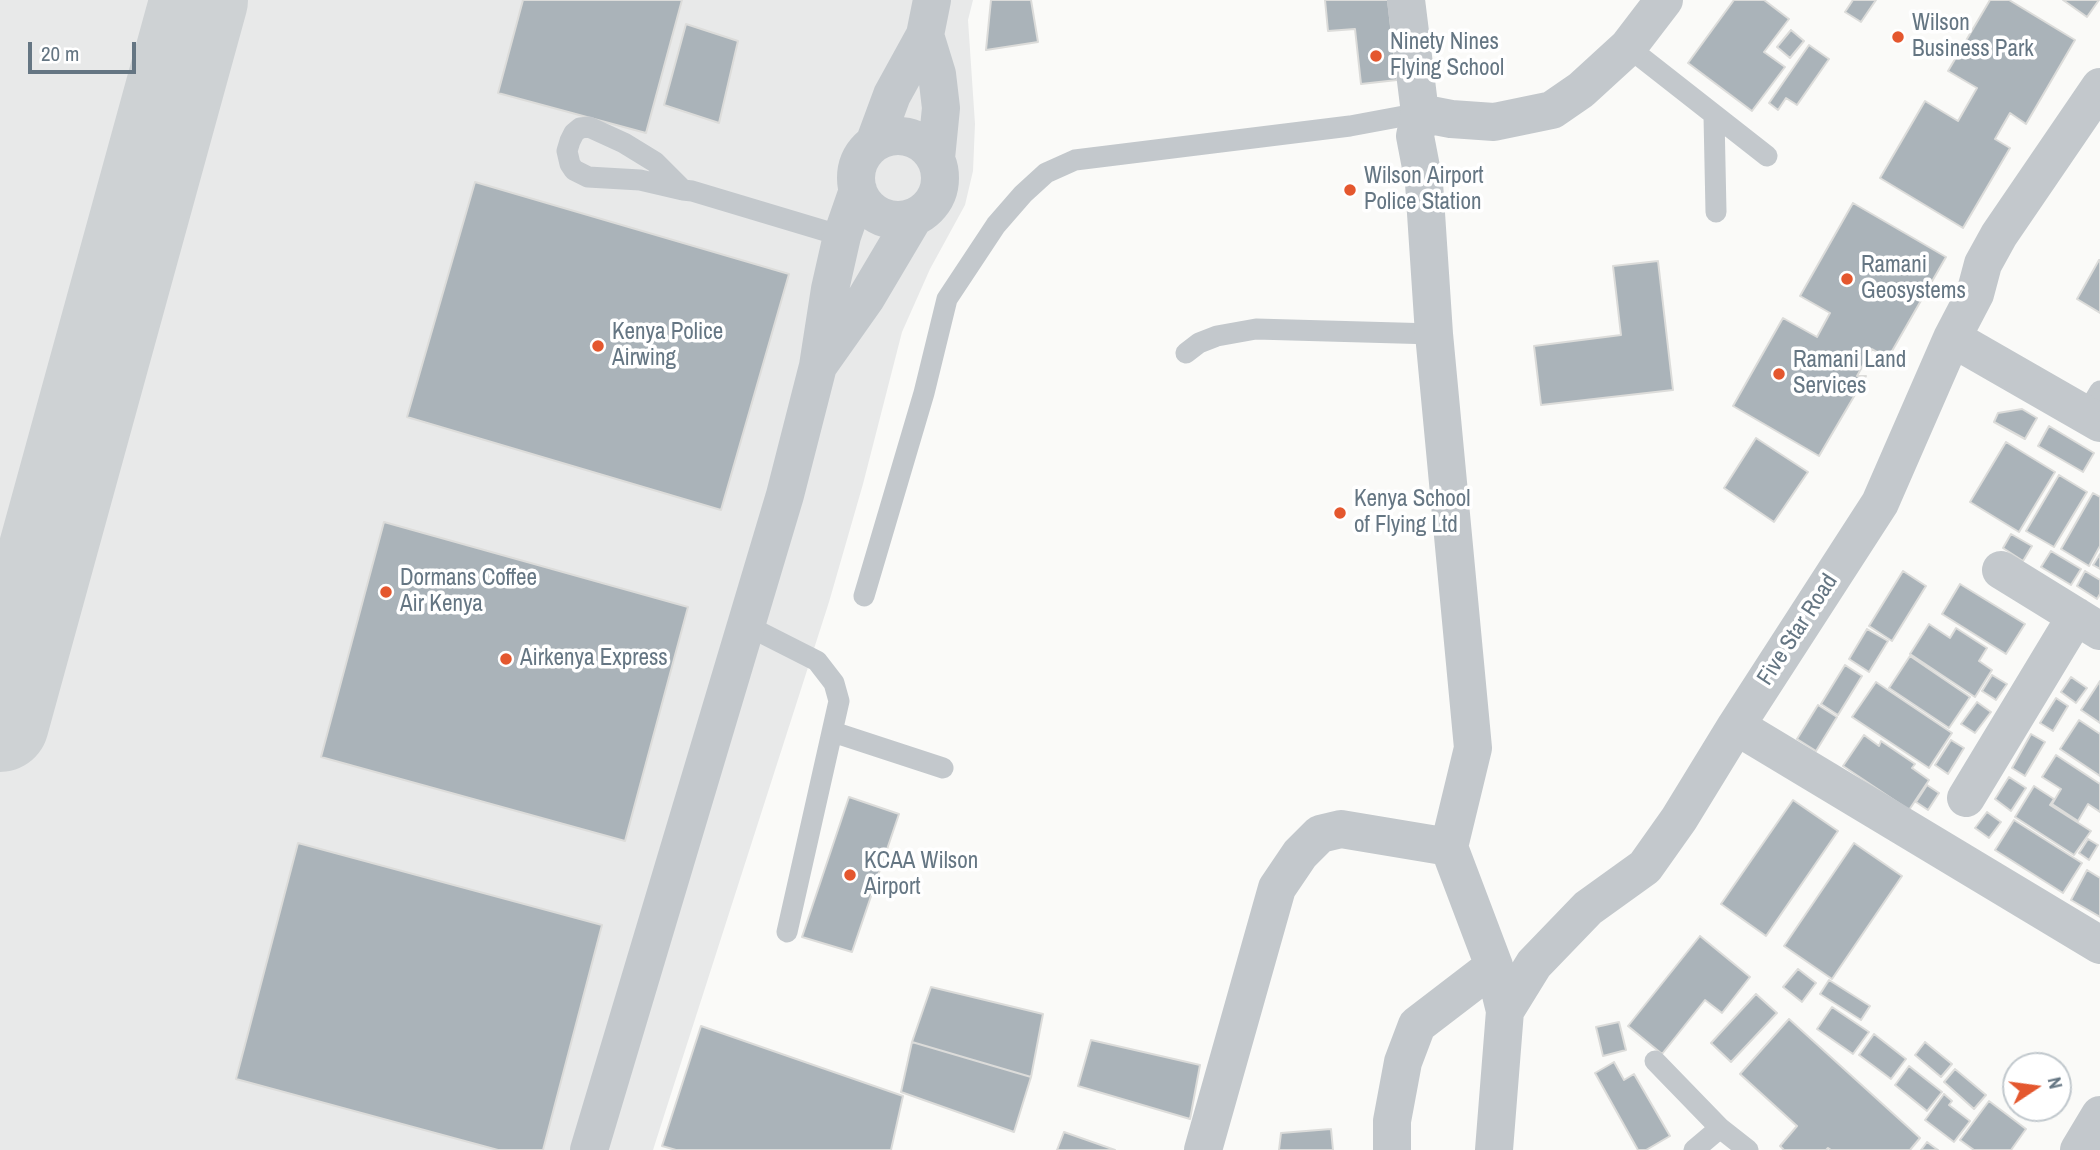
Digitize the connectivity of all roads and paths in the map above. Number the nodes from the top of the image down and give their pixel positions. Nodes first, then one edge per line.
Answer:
1 (1406, 0) edge
2 (1664, 0) edge
3 (929, 17) edge
4 (1628, 47) junction
5 (2100, 87) edge
6 (1420, 113) junction
7 (1714, 116) junction
8 (875, 141) junction
9 (1767, 156) dead end
10 (936, 158) junction
11 (683, 190) junction
12 (858, 191) junction
13 (1716, 212) dead end
14 (914, 217) junction
15 (842, 236) junction
16 (1434, 334) junction
17 (1952, 338) junction
18 (1186, 353) dead end
19 (818, 366) junction
20 (2095, 410) edge
21 (2001, 570) dead end
22 (864, 596) dead end
23 (2088, 623) edge
24 (747, 625) junction
25 (1735, 726) junction
26 (833, 732) junction
27 (943, 768) dead end
28 (1966, 798) dead end
29 (1449, 847) junction
30 (787, 932) dead end
31 (2100, 945) edge
32 (1494, 966) junction
33 (1505, 1011) junction
34 (1655, 1061) dead end
35 (2100, 1115) edge
36 (1720, 1128) junction
37 (589, 1150) edge
38 (1203, 1150) edge
39 (1392, 1150) edge
40 (1494, 1150) edge
41 (1694, 1150) edge
42 (1748, 1150) edge
43 (2079, 1150) edge

1 - 6 street
2 - 4 street
3 - 8 street
3 - 10 street
4 - 6 street
4 - 7 lane
5 - 17 street, Five Star Road
6 - 16 street
6 - 22 lane
7 - 9 lane
7 - 13 lane
8 - 10 street
8 - 12 street
10 - 14 street
11 - 11 lane
11 - 15 lane
12 - 14 street
12 - 15 street
14 - 19 street
15 - 19 street
16 - 18 lane
16 - 29 street
17 - 20 street
17 - 25 street, Five Star Road
19 - 24 street
21 - 23 street
23 - 28 street
24 - 26 lane
24 - 37 street
25 - 31 street
25 - 33 street, Five Star Road
26 - 27 lane
26 - 30 lane
29 - 32 street
29 - 38 street
32 - 33 street
32 - 39 street
33 - 40 street, Five Star Road
34 - 36 lane
35 - 43 street
36 - 41 lane
36 - 42 lane

